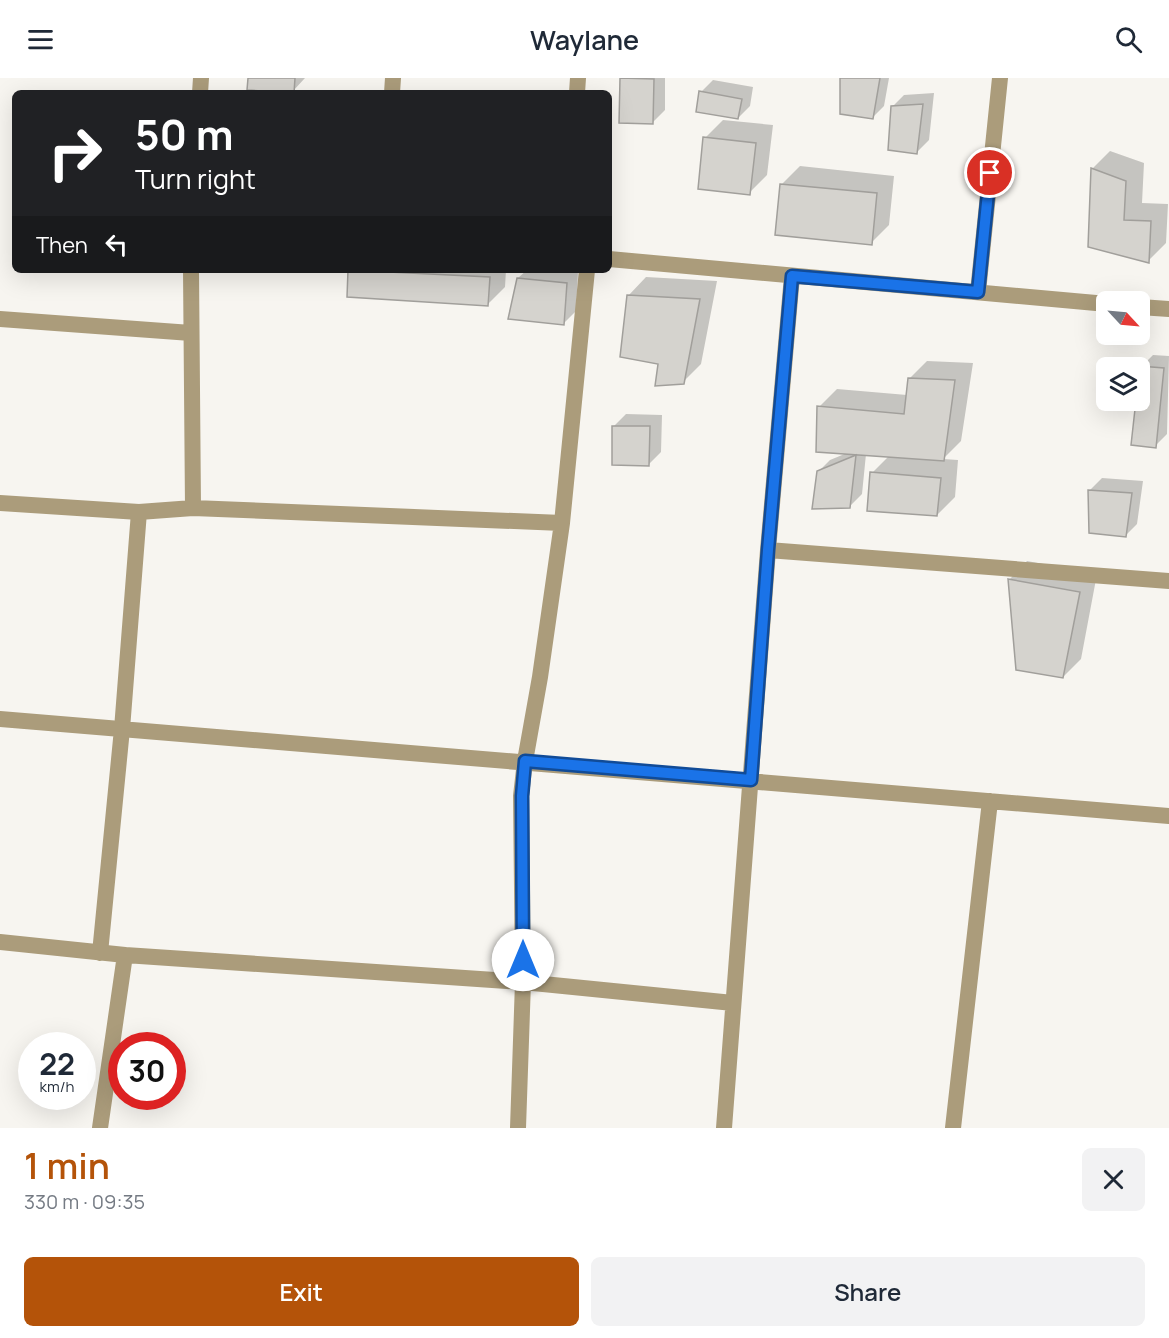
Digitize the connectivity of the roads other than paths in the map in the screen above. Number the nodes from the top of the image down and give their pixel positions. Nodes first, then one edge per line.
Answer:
1 (1000, 78) edge
2 (612, 259) edge
3 (191, 273) edge
4 (587, 273) edge
5 (792, 276) junction
6 (978, 292) junction
7 (1096, 303) edge
8 (1150, 308) edge
9 (1169, 309) edge
10 (0, 319) edge
11 (191, 333) junction
12 (0, 503) edge
13 (194, 508) junction
14 (139, 512) junction
15 (562, 523) junction
16 (768, 550) junction
17 (1169, 581) edge
18 (0, 718) edge
19 (122, 729) junction
20 (525, 761) junction
21 (751, 780) junction
22 (990, 801) junction
23 (1169, 816) edge
24 (0, 942) edge
25 (100, 952) junction
26 (124, 955) junction
27 (523, 982) junction
28 (733, 1003) junction
29 (100, 1128) edge
30 (518, 1128) edge
31 (724, 1128) edge
32 (953, 1128) edge

1 - 6 street
2 - 5 street
3 - 11 street
4 - 15 street
5 - 6 street
5 - 16 street
6 - 7 street
8 - 9 street
10 - 11 street
11 - 13 street
12 - 14 street
13 - 14 street
13 - 15 street
14 - 19 street
15 - 20 street
16 - 17 street
16 - 21 street
18 - 19 street
19 - 20 street
19 - 25 street
20 - 21 street
20 - 27 street
21 - 22 street
21 - 28 street
22 - 23 street
22 - 32 street
24 - 25 street
25 - 26 street
26 - 27 street
26 - 29 street
27 - 28 street
27 - 30 street
28 - 31 street

